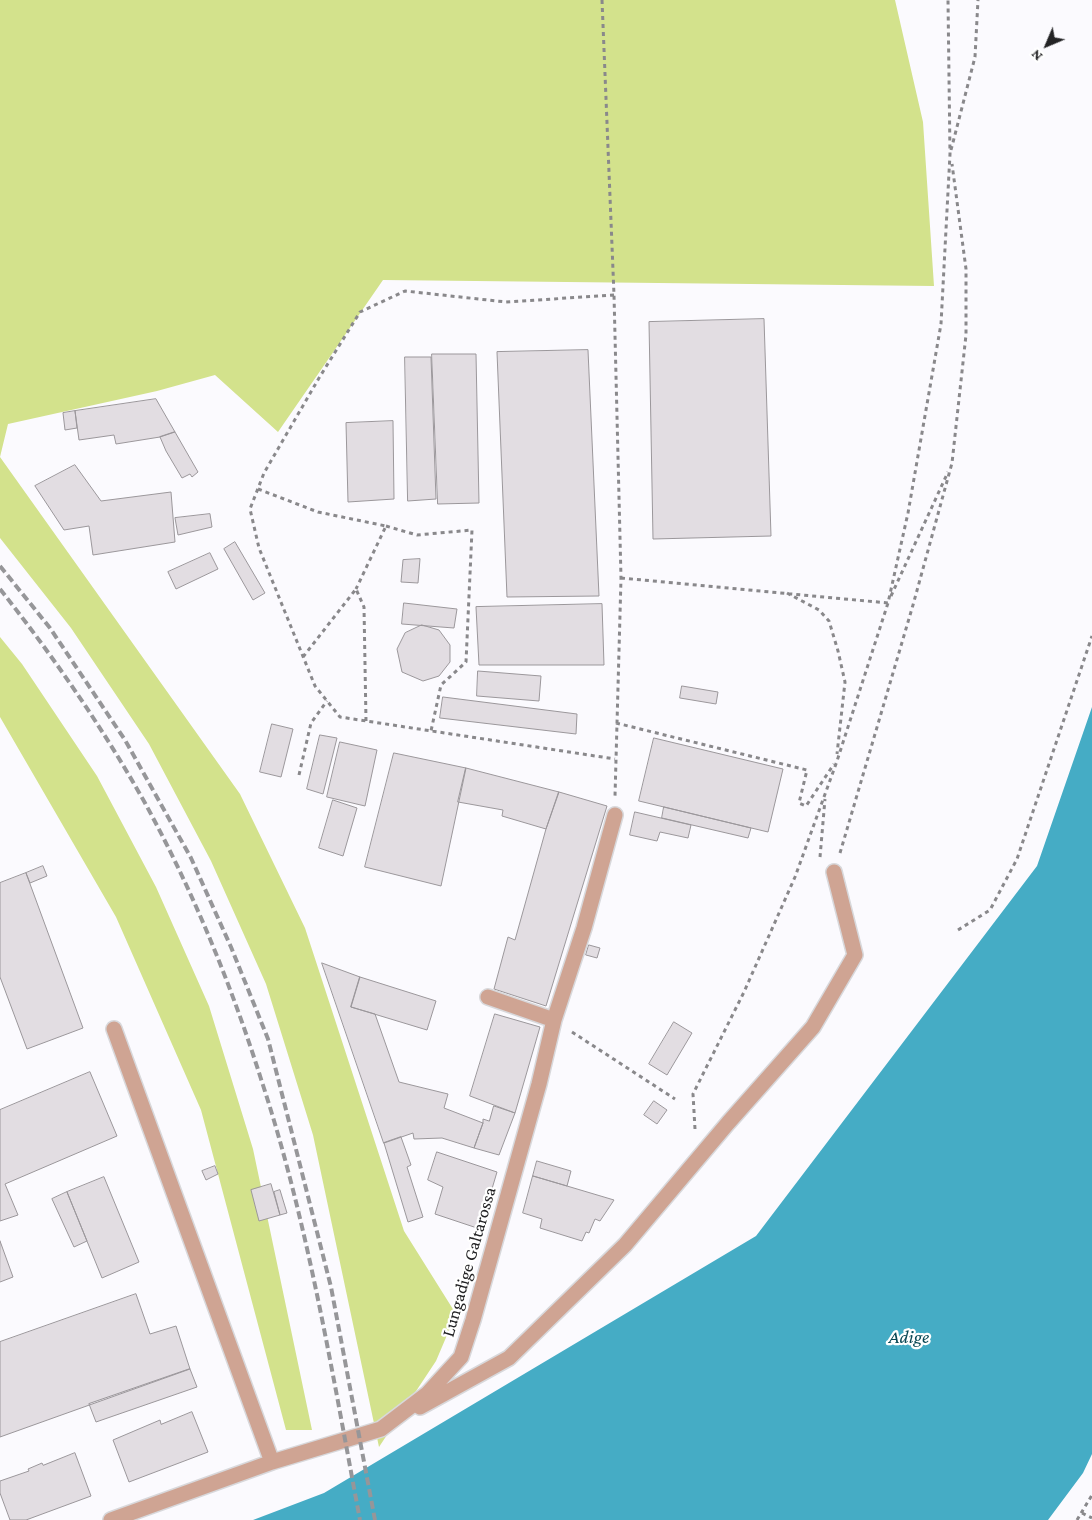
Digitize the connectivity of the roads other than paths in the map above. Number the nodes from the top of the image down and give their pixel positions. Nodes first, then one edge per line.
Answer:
1 (615, 815) road end
2 (834, 872) road end
3 (488, 997) dead end
4 (554, 1020) junction
5 (114, 1028) dead end
6 (382, 1428) junction
7 (272, 1462) junction
8 (111, 1520) edge

1 - 4 street, Lungadige Galtarossa
2 - 6 street
3 - 4 street
4 - 6 street, Lungadige Galtarossa
5 - 7 street
6 - 7 street, Lungadige Galtarossa
7 - 8 street, Lungadige Galtarossa

